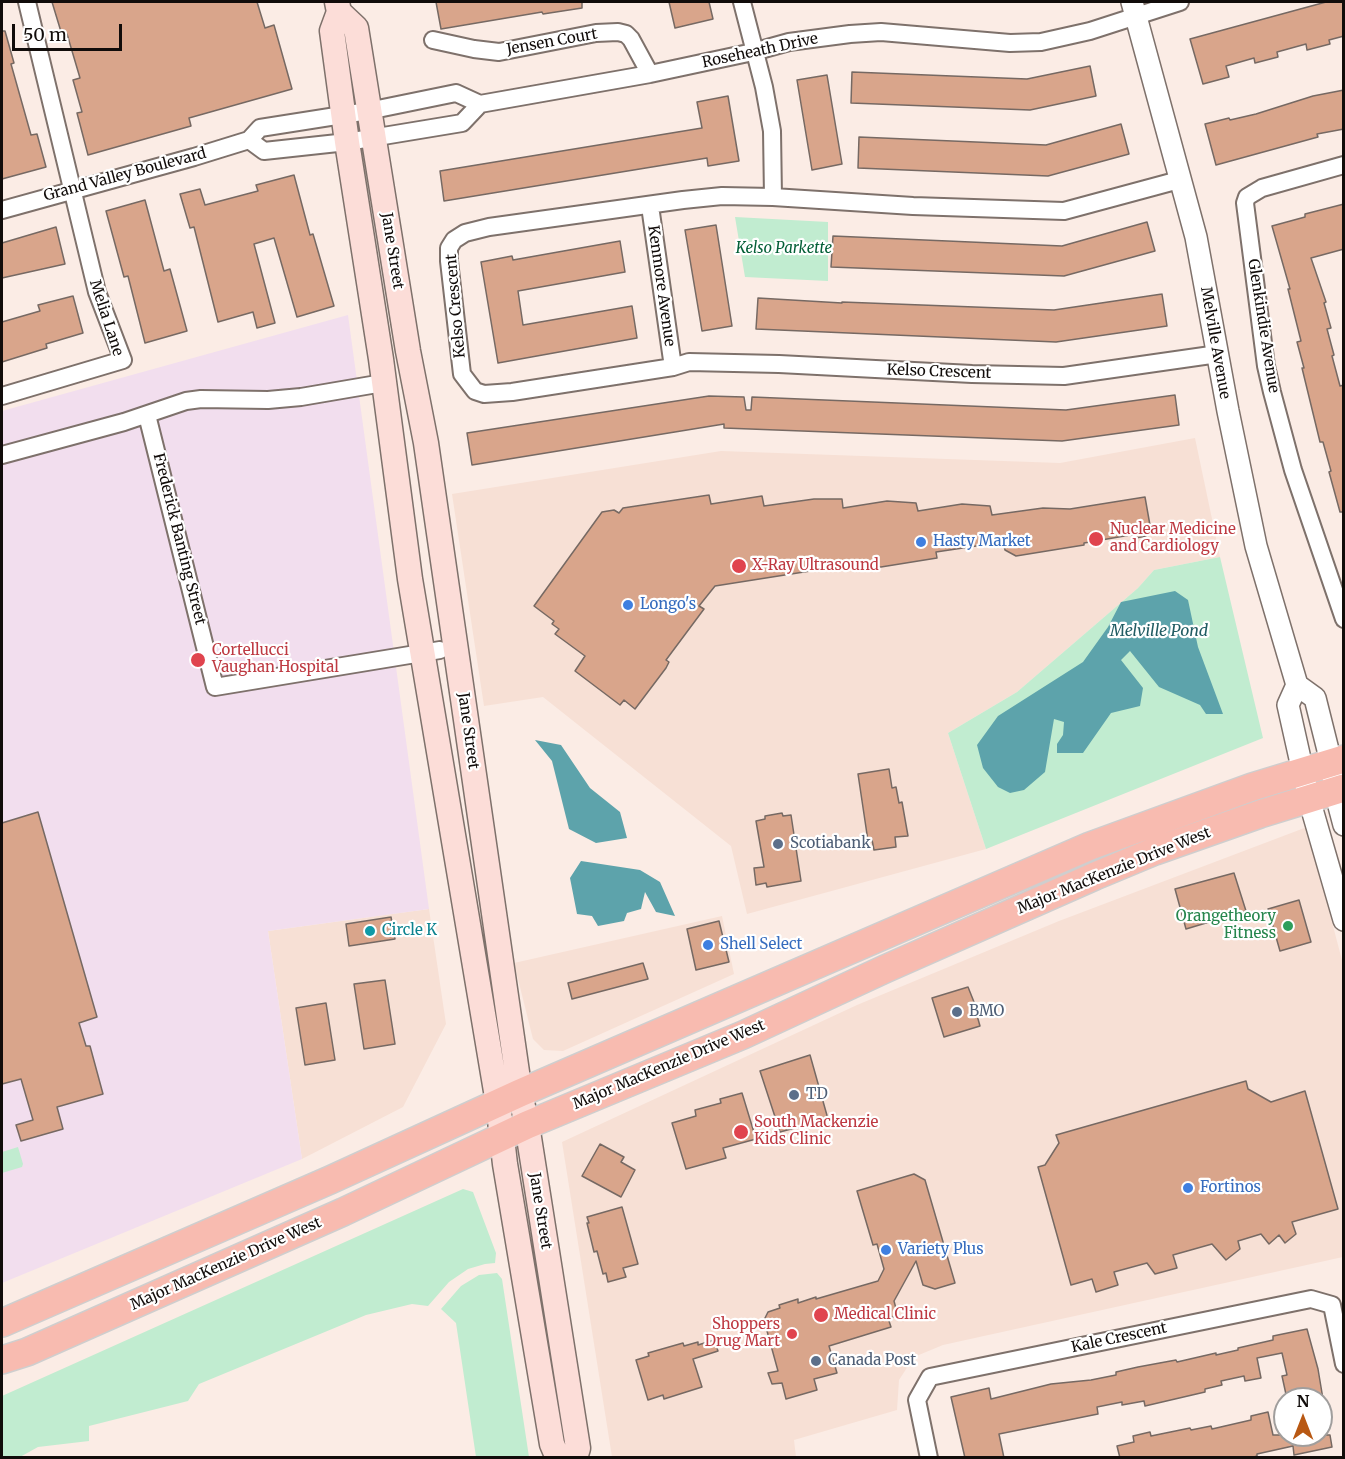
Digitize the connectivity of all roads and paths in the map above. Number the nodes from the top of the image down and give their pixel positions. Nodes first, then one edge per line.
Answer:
1 (27, 2) edge
2 (742, 2) edge
3 (1180, 2) edge
4 (338, 7) edge
5 (1134, 8) edge
6 (433, 40) dead end
7 (753, 52) junction
8 (650, 74) junction
9 (480, 104) junction
10 (368, 111) junction
11 (344, 115) junction
12 (373, 138) junction
13 (249, 140) junction
14 (347, 142) junction
15 (1344, 165) edge
16 (1179, 180) junction
17 (71, 190) junction
18 (773, 197) junction
19 (650, 206) junction
20 (2, 210) edge
21 (1218, 354) junction
22 (673, 367) junction
23 (383, 383) junction
24 (2, 396) edge
25 (147, 415) junction
26 (2, 455) edge
27 (1344, 619) edge
28 (431, 651) junction
29 (1298, 685) junction
30 (1337, 761) edge
31 (1303, 771) junction
32 (1339, 789) edge
33 (1309, 799) junction
34 (1344, 825) edge
35 (1344, 920) edge
36 (509, 1098) junction
37 (527, 1125) junction
38 (501, 1139) junction
39 (2, 1323) edge
40 (2, 1360) edge
41 (1344, 1364) edge
42 (558, 1458) edge
43 (575, 1458) edge
44 (928, 1458) edge

1 - 17 street
2 - 7 street
3 - 5 street, Roseheath Drive
4 - 10 main road, Jane Street
4 - 11 main road, Jane Street
5 - 7 street, Roseheath Drive
5 - 16 street, Melville Avenue
6 - 8 street, Jensen Court
7 - 8 street, Roseheath Drive
7 - 18 street
8 - 9 street, Roseheath Drive
9 - 10 street
9 - 12 street
10 - 11 street, Grand Valley Boulevard
10 - 12 main road, Jane Street
11 - 13 street, Grand Valley Boulevard
11 - 14 main road, Jane Street
12 - 14 street
12 - 36 main road, Jane Street
13 - 14 street
13 - 17 street, Grand Valley Boulevard
14 - 23 main road, Jane Street
15 - 27 street, Glenkindie Avenue
16 - 18 street, Kelso Crescent
16 - 21 street, Melville Avenue
17 - 20 street, Grand Valley Boulevard
17 - 24 street, Melia Lane
18 - 19 street, Kelso Crescent
19 - 22 street, Kenmore Avenue
19 - 22 street, Kelso Crescent
21 - 22 street, Kelso Crescent
21 - 29 street, Melville Avenue
23 - 25 street
23 - 28 main road, Jane Street
25 - 26 street
25 - 28 street, Frederick Banting Street
28 - 36 main road, Jane Street
29 - 30 street, Melville Avenue
29 - 31 street
30 - 31 main road, Major MacKenzie Drive West
30 - 32 street, Melville Avenue
31 - 33 street
31 - 36 main road, Major MacKenzie Drive West
32 - 33 main road, Major MacKenzie Drive West
32 - 34 street, Melville Avenue
33 - 35 street
33 - 37 main road, Major MacKenzie Drive West
36 - 37 main road, Jane Street
36 - 38 main road, Jane Street
36 - 39 main road, Major MacKenzie Drive West
37 - 38 main road, Major MacKenzie Drive West
37 - 43 main road, Jane Street
38 - 40 main road, Major MacKenzie Drive West
38 - 42 main road, Jane Street
41 - 44 street, Kale Crescent

